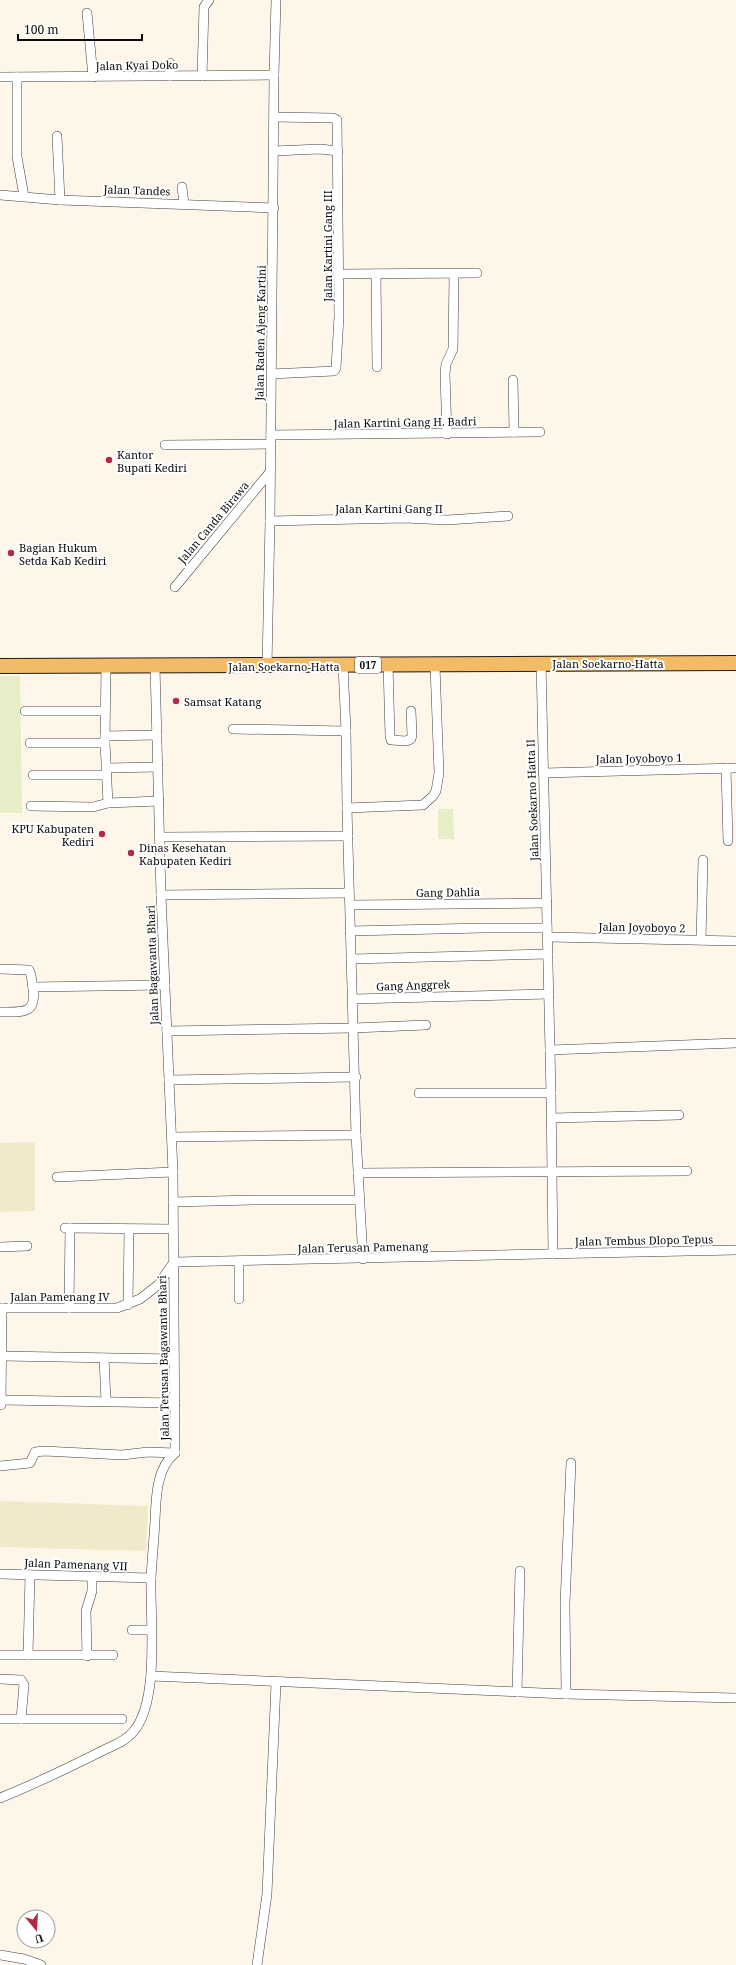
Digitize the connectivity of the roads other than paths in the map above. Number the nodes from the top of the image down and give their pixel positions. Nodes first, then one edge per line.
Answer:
1 (209, 0) edge
2 (276, 0) edge
3 (87, 13) dead end
4 (170, 63) dead end
5 (274, 75) junction
6 (170, 76) junction
7 (202, 76) junction
8 (0, 77) edge
9 (16, 77) junction
10 (92, 77) junction
11 (275, 117) junction
12 (57, 136) dead end
13 (338, 151) junction
14 (274, 152) junction
15 (182, 187) dead end
16 (0, 195) edge
17 (24, 196) junction
18 (60, 200) junction
19 (184, 204) junction
20 (274, 208) junction
21 (478, 273) dead end
22 (338, 274) junction
23 (376, 274) junction
24 (454, 274) junction
25 (377, 367) dead end
26 (271, 374) junction
27 (513, 380) dead end
28 (514, 432) junction
29 (540, 432) dead end
30 (447, 434) junction
31 (271, 440) junction
32 (164, 445) dead end
33 (270, 472) junction
34 (508, 516) dead end
35 (270, 521) junction
36 (175, 587) dead end
37 (541, 663) junction
38 (736, 663) edge
39 (343, 665) junction
40 (388, 665) junction
41 (0, 666) edge
42 (106, 666) junction
43 (155, 666) junction
44 (267, 666) junction
45 (435, 666) junction
46 (410, 710) dead end
47 (25, 711) dead end
48 (105, 711) junction
49 (233, 729) dead end
50 (346, 731) junction
51 (157, 735) junction
52 (105, 740) junction
53 (30, 743) dead end
54 (158, 767) junction
55 (726, 768) junction
56 (736, 768) edge
57 (106, 772) junction
58 (543, 773) junction
59 (32, 775) dead end
60 (159, 801) junction
61 (108, 803) junction
62 (31, 806) dead end
63 (347, 808) junction
64 (348, 836) junction
65 (160, 837) junction
66 (728, 841) dead end
67 (703, 860) dead end
68 (349, 893) junction
69 (161, 896) junction
70 (547, 903) junction
71 (350, 905) junction
72 (350, 931) junction
73 (548, 933) junction
74 (701, 940) junction
75 (736, 941) edge
76 (548, 954) junction
77 (351, 959) junction
78 (0, 970) edge
79 (165, 985) junction
80 (33, 987) junction
81 (549, 994) junction
82 (353, 999) junction
83 (0, 1012) edge
84 (426, 1025) dead end
85 (354, 1028) junction
86 (167, 1032) junction
87 (736, 1043) edge
88 (550, 1050) junction
89 (356, 1077) junction
90 (169, 1080) junction
91 (419, 1093) dead end
92 (551, 1093) junction
93 (680, 1115) dead end
94 (552, 1118) junction
95 (356, 1135) junction
96 (172, 1137) junction
97 (552, 1171) junction
98 (687, 1171) dead end
99 (173, 1172) junction
100 (358, 1172) junction
101 (57, 1177) dead end
102 (359, 1200) junction
103 (174, 1202) junction
104 (173, 1229) junction
105 (129, 1230) junction
106 (27, 1246) dead end
107 (0, 1247) edge
108 (736, 1250) edge
109 (553, 1254) junction
110 (363, 1259) junction
111 (174, 1262) junction
112 (239, 1262) junction
113 (239, 1299) dead end
114 (128, 1305) junction
115 (1, 1308) edge
116 (69, 1308) junction
117 (1, 1356) junction
118 (104, 1358) junction
119 (174, 1359) junction
120 (106, 1401) junction
121 (1, 1403) edge
122 (175, 1403) junction
123 (175, 1453) junction
124 (571, 1463) dead end
125 (0, 1466) edge
126 (520, 1571) dead end
127 (0, 1574) edge
128 (30, 1575) junction
129 (92, 1577) junction
130 (151, 1578) junction
131 (132, 1630) dead end
132 (151, 1630) junction
133 (0, 1654) edge
134 (28, 1655) junction
135 (113, 1655) dead end
136 (87, 1656) junction
137 (151, 1676) junction
138 (0, 1679) edge
139 (276, 1682) junction
140 (517, 1692) junction
141 (566, 1694) junction
142 (736, 1698) edge
143 (0, 1718) edge
144 (21, 1718) junction
145 (122, 1719) dead end
146 (0, 1798) edge
147 (0, 1955) edge
148 (36, 1964) edge
149 (257, 1965) edge

1 - 7 street
2 - 5 street, Jalan Raden Ajeng Kartini
3 - 10 street
4 - 6 street
5 - 7 street, Jalan Kyai Doko
5 - 11 street, Jalan Raden Ajeng Kartini
6 - 7 street, Jalan Kyai Doko
6 - 10 street, Jalan Kyai Doko
8 - 9 street, Jalan Kyai Doko
9 - 10 street, Jalan Kyai Doko
9 - 17 street
11 - 13 street, Jalan Kartini Gang III
11 - 14 street, Jalan Raden Ajeng Kartini
12 - 18 street
13 - 14 street
13 - 22 street, Jalan Kartini Gang III
14 - 20 street, Jalan Raden Ajeng Kartini
15 - 19 street
16 - 17 street, Jalan Tandes
17 - 18 street, Jalan Tandes
18 - 19 street, Jalan Tandes
19 - 20 street, Jalan Tandes
20 - 26 street, Jalan Raden Ajeng Kartini
21 - 24 street
22 - 23 street
22 - 26 street, Jalan Kartini Gang III
23 - 24 street
23 - 25 street
24 - 30 street
26 - 31 street, Jalan Raden Ajeng Kartini
27 - 28 street
28 - 29 street, Jalan Kartini Gang H. Badri
28 - 30 street, Jalan Kartini Gang H. Badri
30 - 31 street, Jalan Kartini Gang H. Badri
31 - 32 street, Jalan Kartini Gang H. Badri
31 - 33 street, Jalan Raden Ajeng Kartini
33 - 35 street, Jalan Raden Ajeng Kartini
33 - 36 street, Jalan Canda Birawa
34 - 35 street, Jalan Kartini Gang II
35 - 44 street, Jalan Raden Ajeng Kartini
37 - 38 main road, Jalan Soekarno-Hatta / 017
37 - 45 main road, Jalan Soekarno-Hatta / 017
37 - 58 street, Jalan Soekarno Hatta II
39 - 40 main road, Jalan Soekarno-Hatta / 017
39 - 44 main road, Jalan Soekarno-Hatta / 017
39 - 50 street
40 - 45 main road, Jalan Soekarno-Hatta / 017
40 - 46 street
41 - 42 main road, Jalan Soekarno-Hatta / 017
42 - 43 main road, Jalan Soekarno-Hatta / 017
42 - 48 street
43 - 44 main road, Jalan Soekarno-Hatta / 017
43 - 51 street, Jalan Bagawanta Bhari
45 - 63 street
47 - 48 street
48 - 52 street
49 - 50 street
50 - 63 street
51 - 52 street
51 - 54 street, Jalan Bagawanta Bhari
52 - 53 street
52 - 57 street
54 - 57 street
54 - 60 street, Jalan Bagawanta Bhari
55 - 56 street, Jalan Joyoboyo 1
55 - 58 street, Jalan Joyoboyo 1
55 - 66 street
57 - 59 street
57 - 61 street
58 - 70 street, Jalan Soekarno Hatta II
60 - 61 street
60 - 65 street, Jalan Bagawanta Bhari
61 - 62 street
63 - 64 street
64 - 65 street
64 - 68 street
65 - 69 street, Jalan Bagawanta Bhari
67 - 74 street
68 - 69 street
68 - 71 street
69 - 79 street, Jalan Bagawanta Bhari
70 - 71 street, Gang Dahlia
70 - 73 street, Jalan Soekarno Hatta II
71 - 72 street
72 - 73 street, Jalan Joyoboyo 2
72 - 77 street
73 - 74 street, Jalan Joyoboyo 2
73 - 76 street, Jalan Soekarno Hatta II
74 - 75 street, Jalan Joyoboyo 2
76 - 77 street
76 - 81 street, Jalan Soekarno Hatta II
77 - 82 street
78 - 80 street
79 - 80 street
79 - 86 street, Jalan Bagawanta Bhari
80 - 83 street
81 - 82 street, Gang Anggrek
81 - 88 street, Jalan Soekarno Hatta II
82 - 85 street
84 - 85 street
85 - 86 street
85 - 89 street
86 - 90 street, Jalan Bagawanta Bhari
87 - 88 street
88 - 92 street, Jalan Soekarno Hatta II
89 - 90 street
89 - 95 street
90 - 96 street, Jalan Bagawanta Bhari
91 - 92 street
92 - 94 street, Jalan Soekarno Hatta II
93 - 94 street
94 - 97 street, Jalan Soekarno Hatta II
95 - 96 street
95 - 100 street
96 - 99 street, Jalan Bagawanta Bhari
97 - 98 street
97 - 100 street
97 - 109 street, Jalan Soekarno Hatta II
99 - 101 street
99 - 103 street, Jalan Bagawanta Bhari
100 - 102 street
102 - 103 street
102 - 110 street
103 - 104 street, Jalan Bagawanta Bhari
104 - 105 street
104 - 111 street, Jalan Bagawanta Bhari
105 - 114 street
105 - 116 street
106 - 107 street
108 - 109 street, Jalan Tembus Dlopo Tepus
109 - 110 street, Jalan Terusan Pamenang
110 - 112 street, Jalan Terusan Pamenang
111 - 112 street, Jalan Terusan Pamenang
111 - 114 street, Jalan Pamenang IV
111 - 119 street, Jalan Terusan Bagawanta Bhari
112 - 113 street
114 - 116 street, Jalan Pamenang IV
115 - 116 street, Jalan Pamenang IV
115 - 117 street
117 - 118 street
117 - 121 street
118 - 119 street
118 - 120 street
119 - 122 street, Jalan Terusan Bagawanta Bhari
120 - 121 street
120 - 122 street
122 - 123 street, Jalan Terusan Bagawanta Bhari
123 - 125 street
123 - 130 street
124 - 141 street
126 - 140 street
127 - 128 street, Jalan Pamenang VII
128 - 129 street, Jalan Pamenang VII
128 - 134 street
129 - 130 street, Jalan Pamenang VII
129 - 136 street
130 - 132 street
131 - 132 street
132 - 137 street
133 - 134 street
134 - 136 street
135 - 136 street
137 - 139 street
137 - 146 street
138 - 144 street
139 - 140 street
139 - 149 street
140 - 141 street
141 - 142 street
143 - 144 street
144 - 145 street
147 - 148 street

